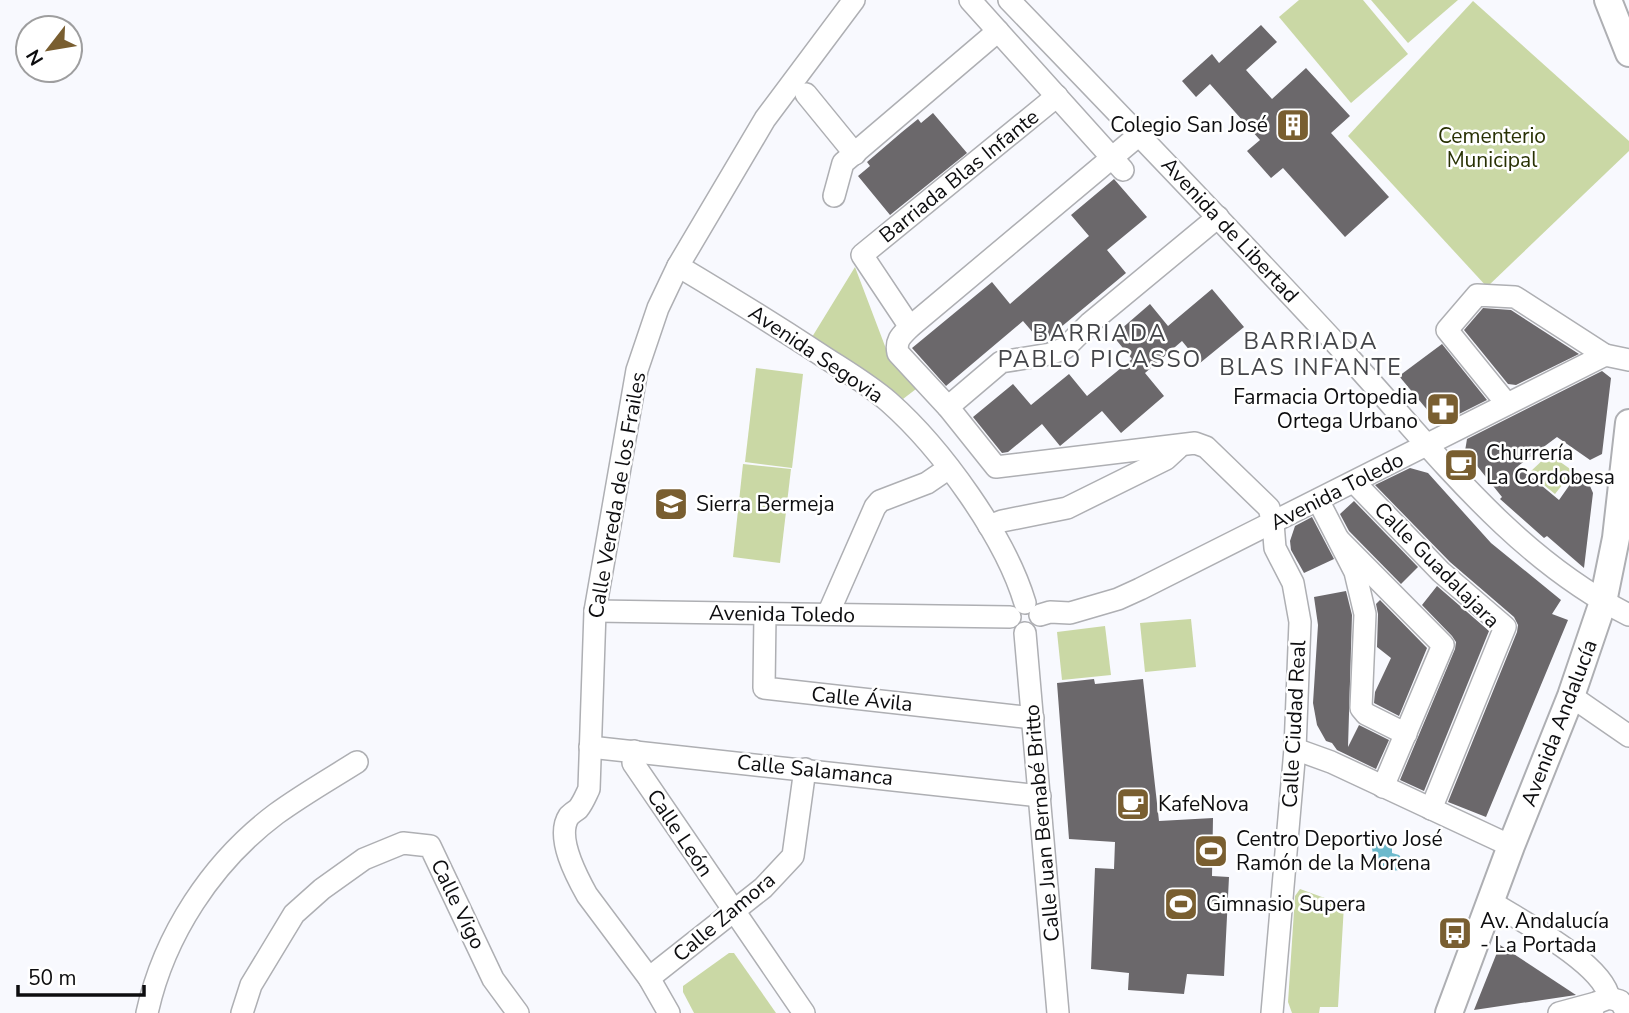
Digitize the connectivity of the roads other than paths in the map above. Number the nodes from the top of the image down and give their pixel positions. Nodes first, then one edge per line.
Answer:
1 (854, 0) edge
2 (970, 0) edge
3 (1009, 0) edge
4 (1608, 0) edge
5 (1616, 0) edge
6 (1629, 23) edge
7 (998, 31) junction
8 (1629, 52) edge
9 (806, 94) dead end
10 (1057, 96) junction
11 (1139, 135) junction
12 (855, 154) junction
13 (1118, 164) junction
14 (834, 196) dead end
15 (1218, 217) junction
16 (678, 266) junction
17 (910, 327) junction
18 (1605, 355) junction
19 (1629, 360) edge
20 (1507, 404) junction
21 (948, 407) junction
22 (1629, 423) edge
23 (1427, 445) junction
24 (1179, 447) junction
25 (949, 468) junction
26 (1354, 482) junction
27 (1318, 500) junction
28 (1273, 523) junction
29 (989, 526) junction
30 (1339, 540) junction
31 (1603, 602) junction
32 (595, 611) junction
33 (1025, 612) junction
34 (765, 614) junction
35 (828, 614) junction
36 (1629, 615) edge
37 (1571, 696) junction
38 (1033, 718) junction
39 (1406, 734) junction
40 (1629, 736) edge
41 (590, 747) junction
42 (1295, 749) junction
43 (634, 751) junction
44 (357, 762) dead end
45 (805, 769) junction
46 (1383, 787) junction
47 (1040, 796) junction
48 (1431, 809) junction
49 (1511, 846) junction
50 (1491, 902) junction
51 (734, 913) junction
52 (649, 978) junction
53 (1616, 1006) edge
54 (661, 1011) edge
55 (147, 1013) edge
56 (242, 1013) edge
57 (518, 1013) edge
58 (804, 1013) edge
59 (1058, 1013) edge
60 (1272, 1013) edge
61 (1448, 1013) edge
62 (1559, 1013) edge

1 - 16 street, Calle Vereda de los Frailes
2 - 7 street, Barriada Blas Infante
3 - 11 street, Avenida de Libertad
4 - 8 main road
5 - 6 street
7 - 10 street, Barriada Blas Infante
7 - 12 street
9 - 12 street
10 - 13 street, Barriada Blas Infante
10 - 17 street, Barriada Blas Infante
11 - 13 street
11 - 15 street, Avenida de Libertad
12 - 14 street
13 - 17 street
15 - 21 street
15 - 23 street, Avenida de Libertad
16 - 25 street, Avenida Segovia
16 - 32 street, Calle Vereda de los Frailes
17 - 21 street
18 - 19 street
18 - 20 street, Avenida Toledo
18 - 20 street
20 - 23 street, Avenida Toledo
21 - 24 street
22 - 31 main road, Avenida Andalucía
23 - 26 street, Avenida Toledo
23 - 31 street, Avenida de Libertad
24 - 28 street
24 - 29 street
25 - 29 street, Avenida Segovia
25 - 35 street
26 - 27 street, Avenida Toledo
26 - 48 street, Calle Guadalajara
27 - 28 street, Avenida Toledo
27 - 30 street
28 - 33 street, Avenida Toledo
28 - 42 street, Calle Ciudad Real
29 - 33 street, Avenida Segovia
30 - 39 street
30 - 39 street
31 - 36 street, Avenida de Libertad
31 - 37 main road, Avenida Andalucía
32 - 34 street, Avenida Toledo
32 - 41 street, Calle Vereda de los Frailes
33 - 35 street, Avenida Toledo
33 - 38 street, Calle Juan Bernabé Britto
34 - 35 street, Avenida Toledo
34 - 38 street, Calle Ávila
37 - 40 street
37 - 49 main road, Avenida Andalucía
38 - 47 street, Calle Juan Bernabé Britto
39 - 46 street
41 - 43 street, Calle Salamanca
41 - 52 street, Calle Vereda de los Frailes
42 - 46 street
42 - 60 street, Calle Ciudad Real
43 - 45 street, Calle Salamanca
43 - 51 street, Calle León
44 - 55 street
45 - 47 street, Calle Salamanca
45 - 51 street, Calle Zamora
46 - 48 street
47 - 59 street, Calle Juan Bernabé Britto
48 - 49 street
49 - 50 main road, Avenida Andalucía
50 - 53 street
50 - 61 main road, Avenida Andalucía
51 - 52 street, Calle Zamora
51 - 58 street, Calle León
52 - 54 street, Calle Vereda de los Frailes
53 - 62 street
56 - 57 street, Calle Vigo

